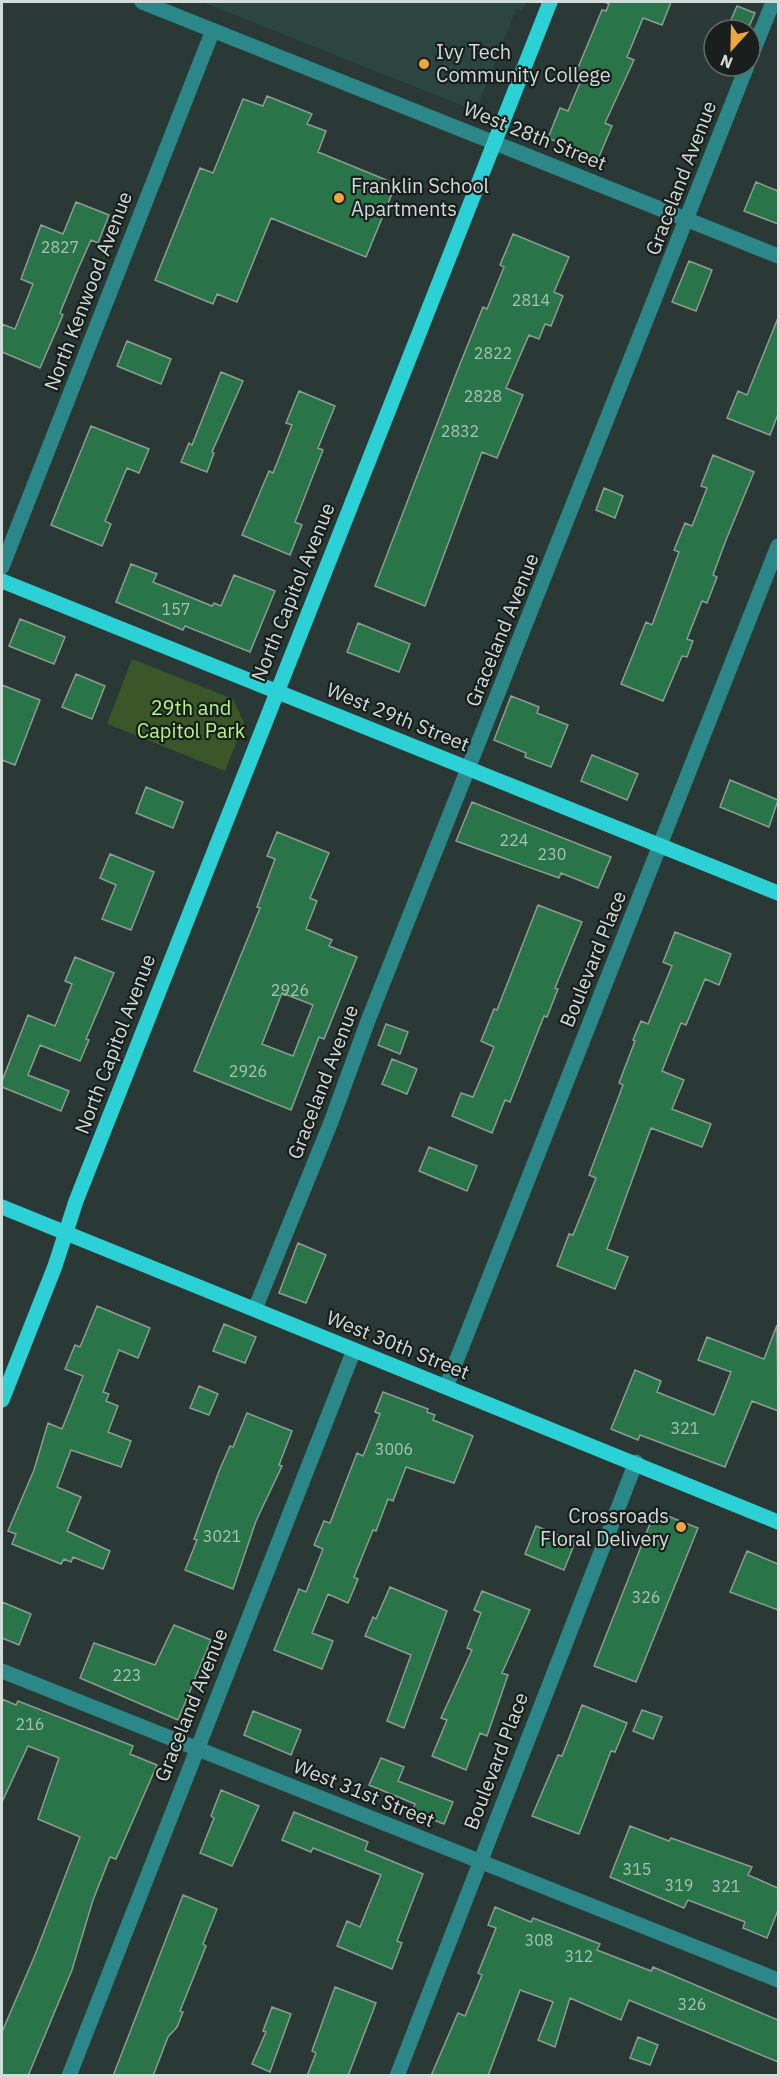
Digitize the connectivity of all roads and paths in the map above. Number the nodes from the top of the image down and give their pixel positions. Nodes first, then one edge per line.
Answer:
1 (142, 2) edge
2 (550, 2) edge
3 (773, 2) edge
4 (762, 29) edge
5 (213, 30) junction
6 (742, 78) edge
7 (495, 143) junction
8 (688, 219) junction
9 (778, 256) edge
10 (778, 546) edge
11 (2, 567) edge
12 (2, 581) edge
13 (276, 690) junction
14 (469, 769) junction
15 (661, 844) junction
16 (778, 894) edge
17 (2, 1207) edge
18 (66, 1233) junction
19 (255, 1309) junction
20 (354, 1350) junction
21 (446, 1387) junction
22 (2, 1400) edge
23 (636, 1462) junction
24 (778, 1522) edge
25 (2, 1671) edge
26 (196, 1749) junction
27 (479, 1861) junction
28 (778, 1980) edge
29 (69, 2076) edge
30 (397, 2076) edge

1 - 5 street, West 28th Street
2 - 7 main road, North Capitol Avenue
3 - 4 street
5 - 7 street, West 28th Street
5 - 11 street, North Kenwood Avenue
6 - 8 street, Graceland Avenue
7 - 8 street, West 28th Street
7 - 13 main road, North Capitol Avenue
8 - 9 street, West 28th Street
8 - 14 street, Graceland Avenue
10 - 15 street, Boulevard Place
12 - 13 main road, West 29th Street
13 - 14 main road, West 29th Street
13 - 18 main road, North Capitol Avenue
14 - 15 main road, West 29th Street
14 - 19 street, Graceland Avenue
15 - 16 main road, West 29th Street
15 - 21 street, Boulevard Place
17 - 18 main road, West 30th Street
18 - 19 main road, West 30th Street
18 - 22 main road, North Capitol Avenue
19 - 20 main road, West 30th Street
20 - 21 main road, West 30th Street
20 - 26 street, Graceland Avenue
21 - 23 main road, West 30th Street
23 - 24 main road, West 30th Street
23 - 27 street, Boulevard Place
25 - 26 street, West 31st Street
26 - 27 street, West 31st Street
26 - 29 street, Graceland Avenue
27 - 28 street, West 31st Street
27 - 30 street, Boulevard Place

